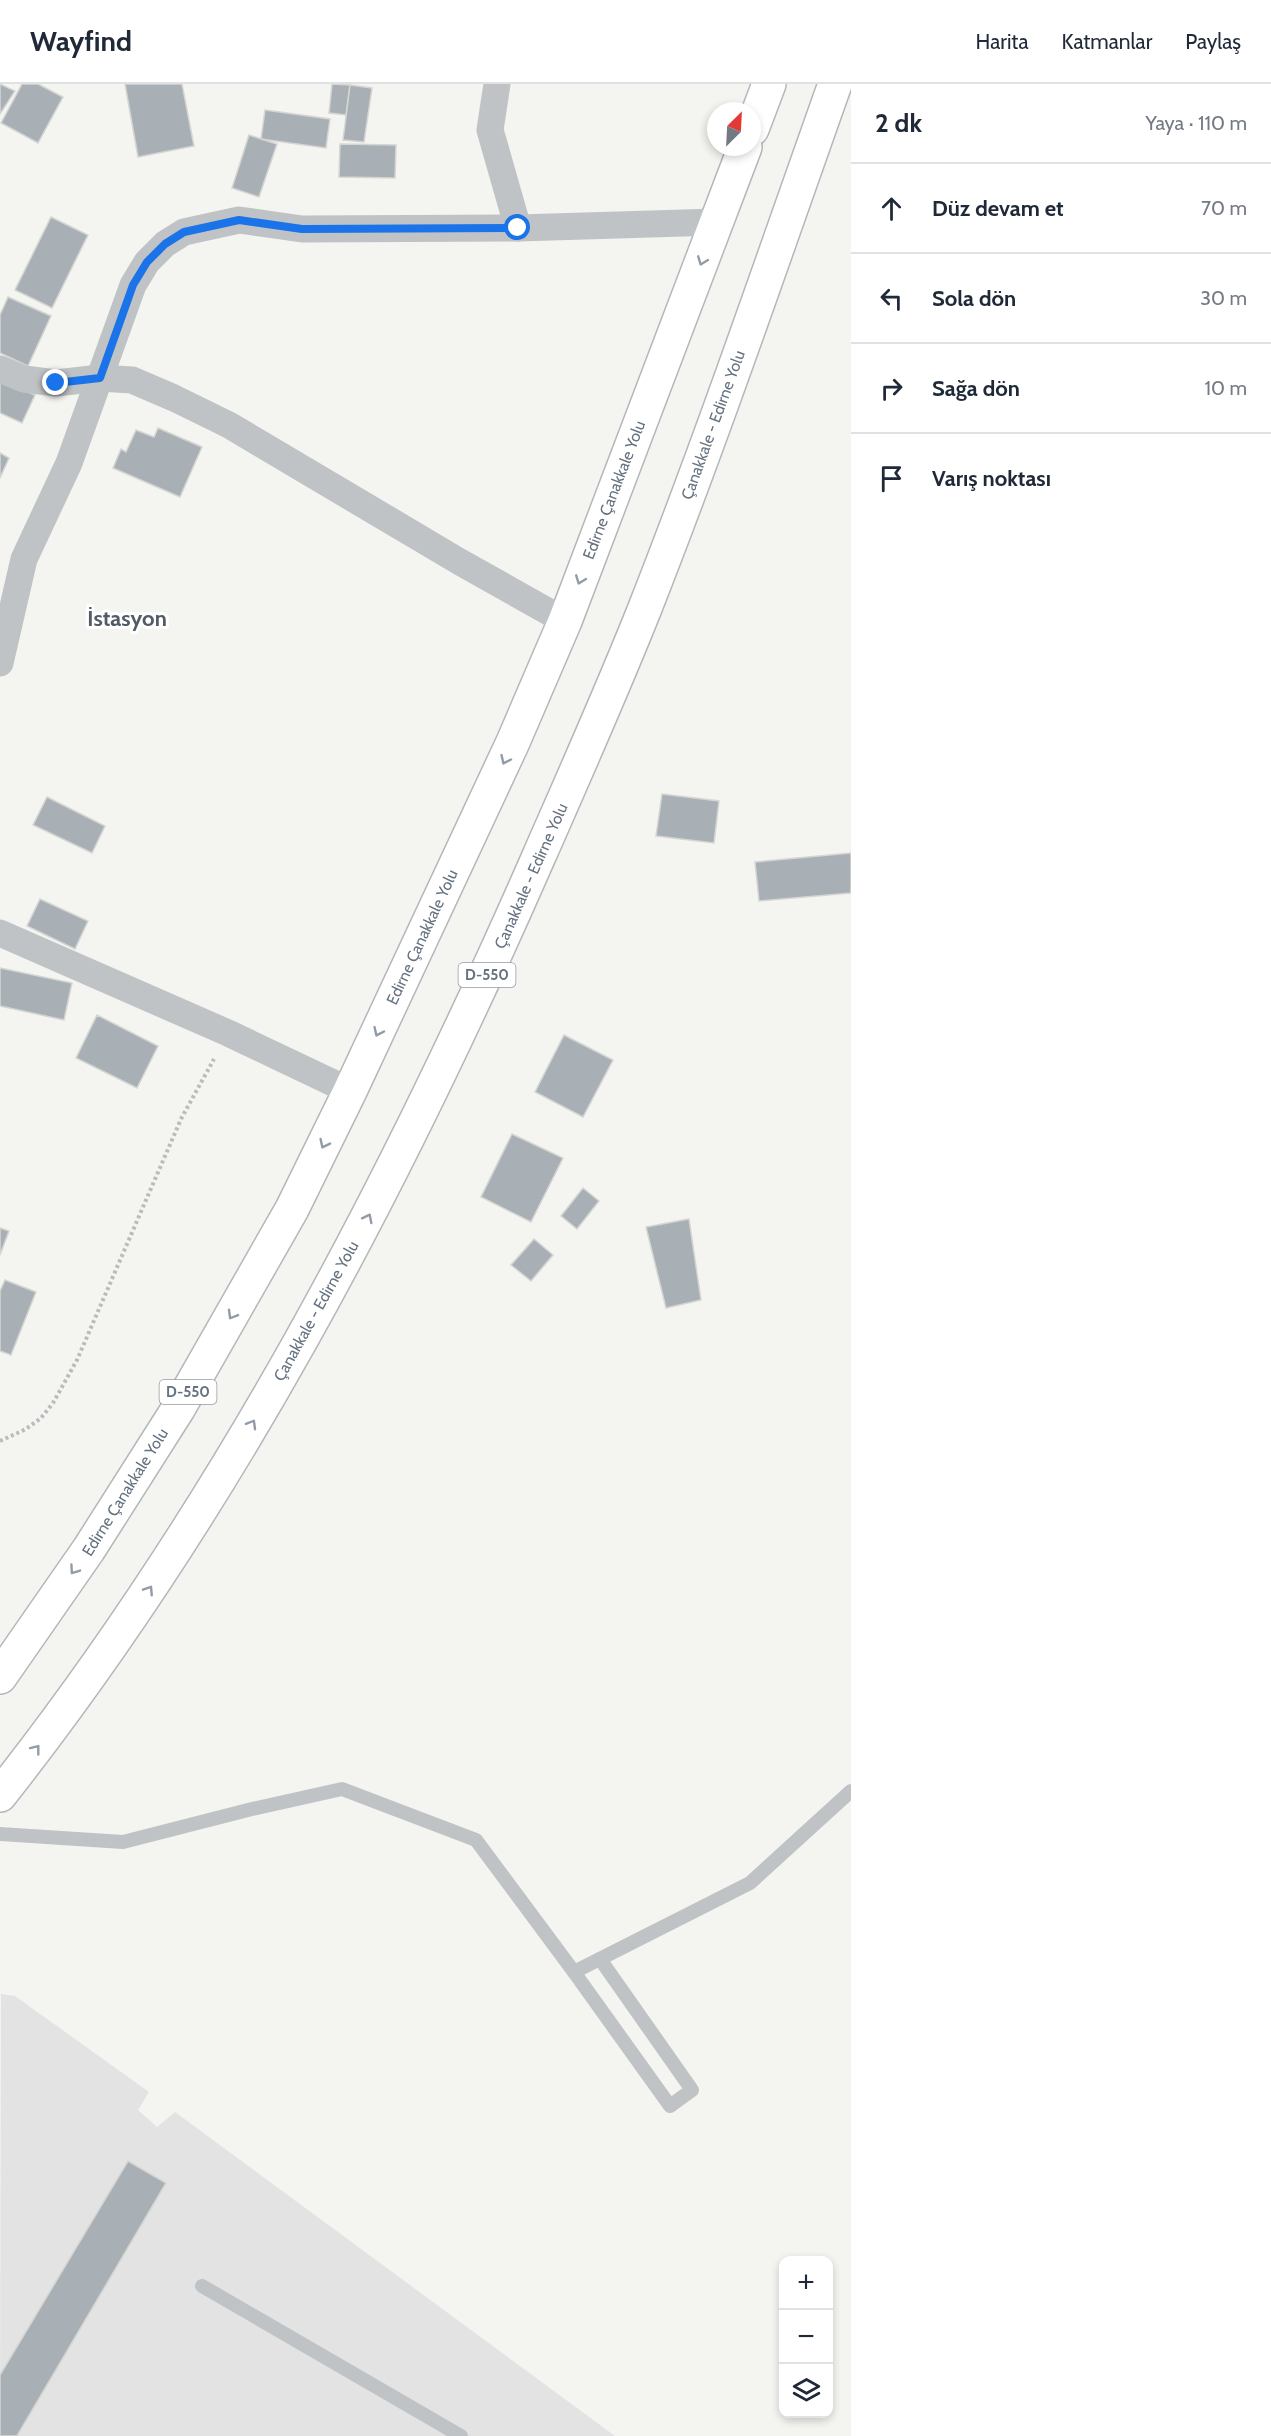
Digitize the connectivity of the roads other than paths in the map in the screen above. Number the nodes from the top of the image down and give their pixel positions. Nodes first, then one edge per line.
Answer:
1 (497, 84) edge
2 (769, 84) edge
3 (835, 84) edge
4 (761, 105) edge
5 (742, 156) edge
6 (717, 222) junction
7 (518, 228) junction
8 (0, 369) edge
9 (100, 378) junction
10 (565, 621) junction
11 (0, 663) edge
12 (0, 933) edge
13 (350, 1091) junction
14 (0, 1677) edge
15 (851, 1791) edge
16 (0, 1795) edge
17 (0, 1834) edge
18 (600, 1959) junction
19 (574, 1972) junction
20 (202, 2286) dead end
21 (461, 2436) edge

1 - 7 street
2 - 4 highway
16 -> 3 highway, Çanakkale - Edirne Yolu / D-550
5 - 6 highway, Edirne Çanakkale Yolu / D-550
6 - 7 street
6 -> 10 highway, Edirne Çanakkale Yolu / D-550
7 - 9 street
8 - 9 street
9 - 10 street
9 - 11 street
10 -> 13 highway, Edirne Çanakkale Yolu / D-550
12 - 13 street
13 -> 14 highway, Edirne Çanakkale Yolu / D-550
15 - 18 lane
17 - 19 lane
18 - 19 lane
18 - 19 lane
20 - 21 lane

